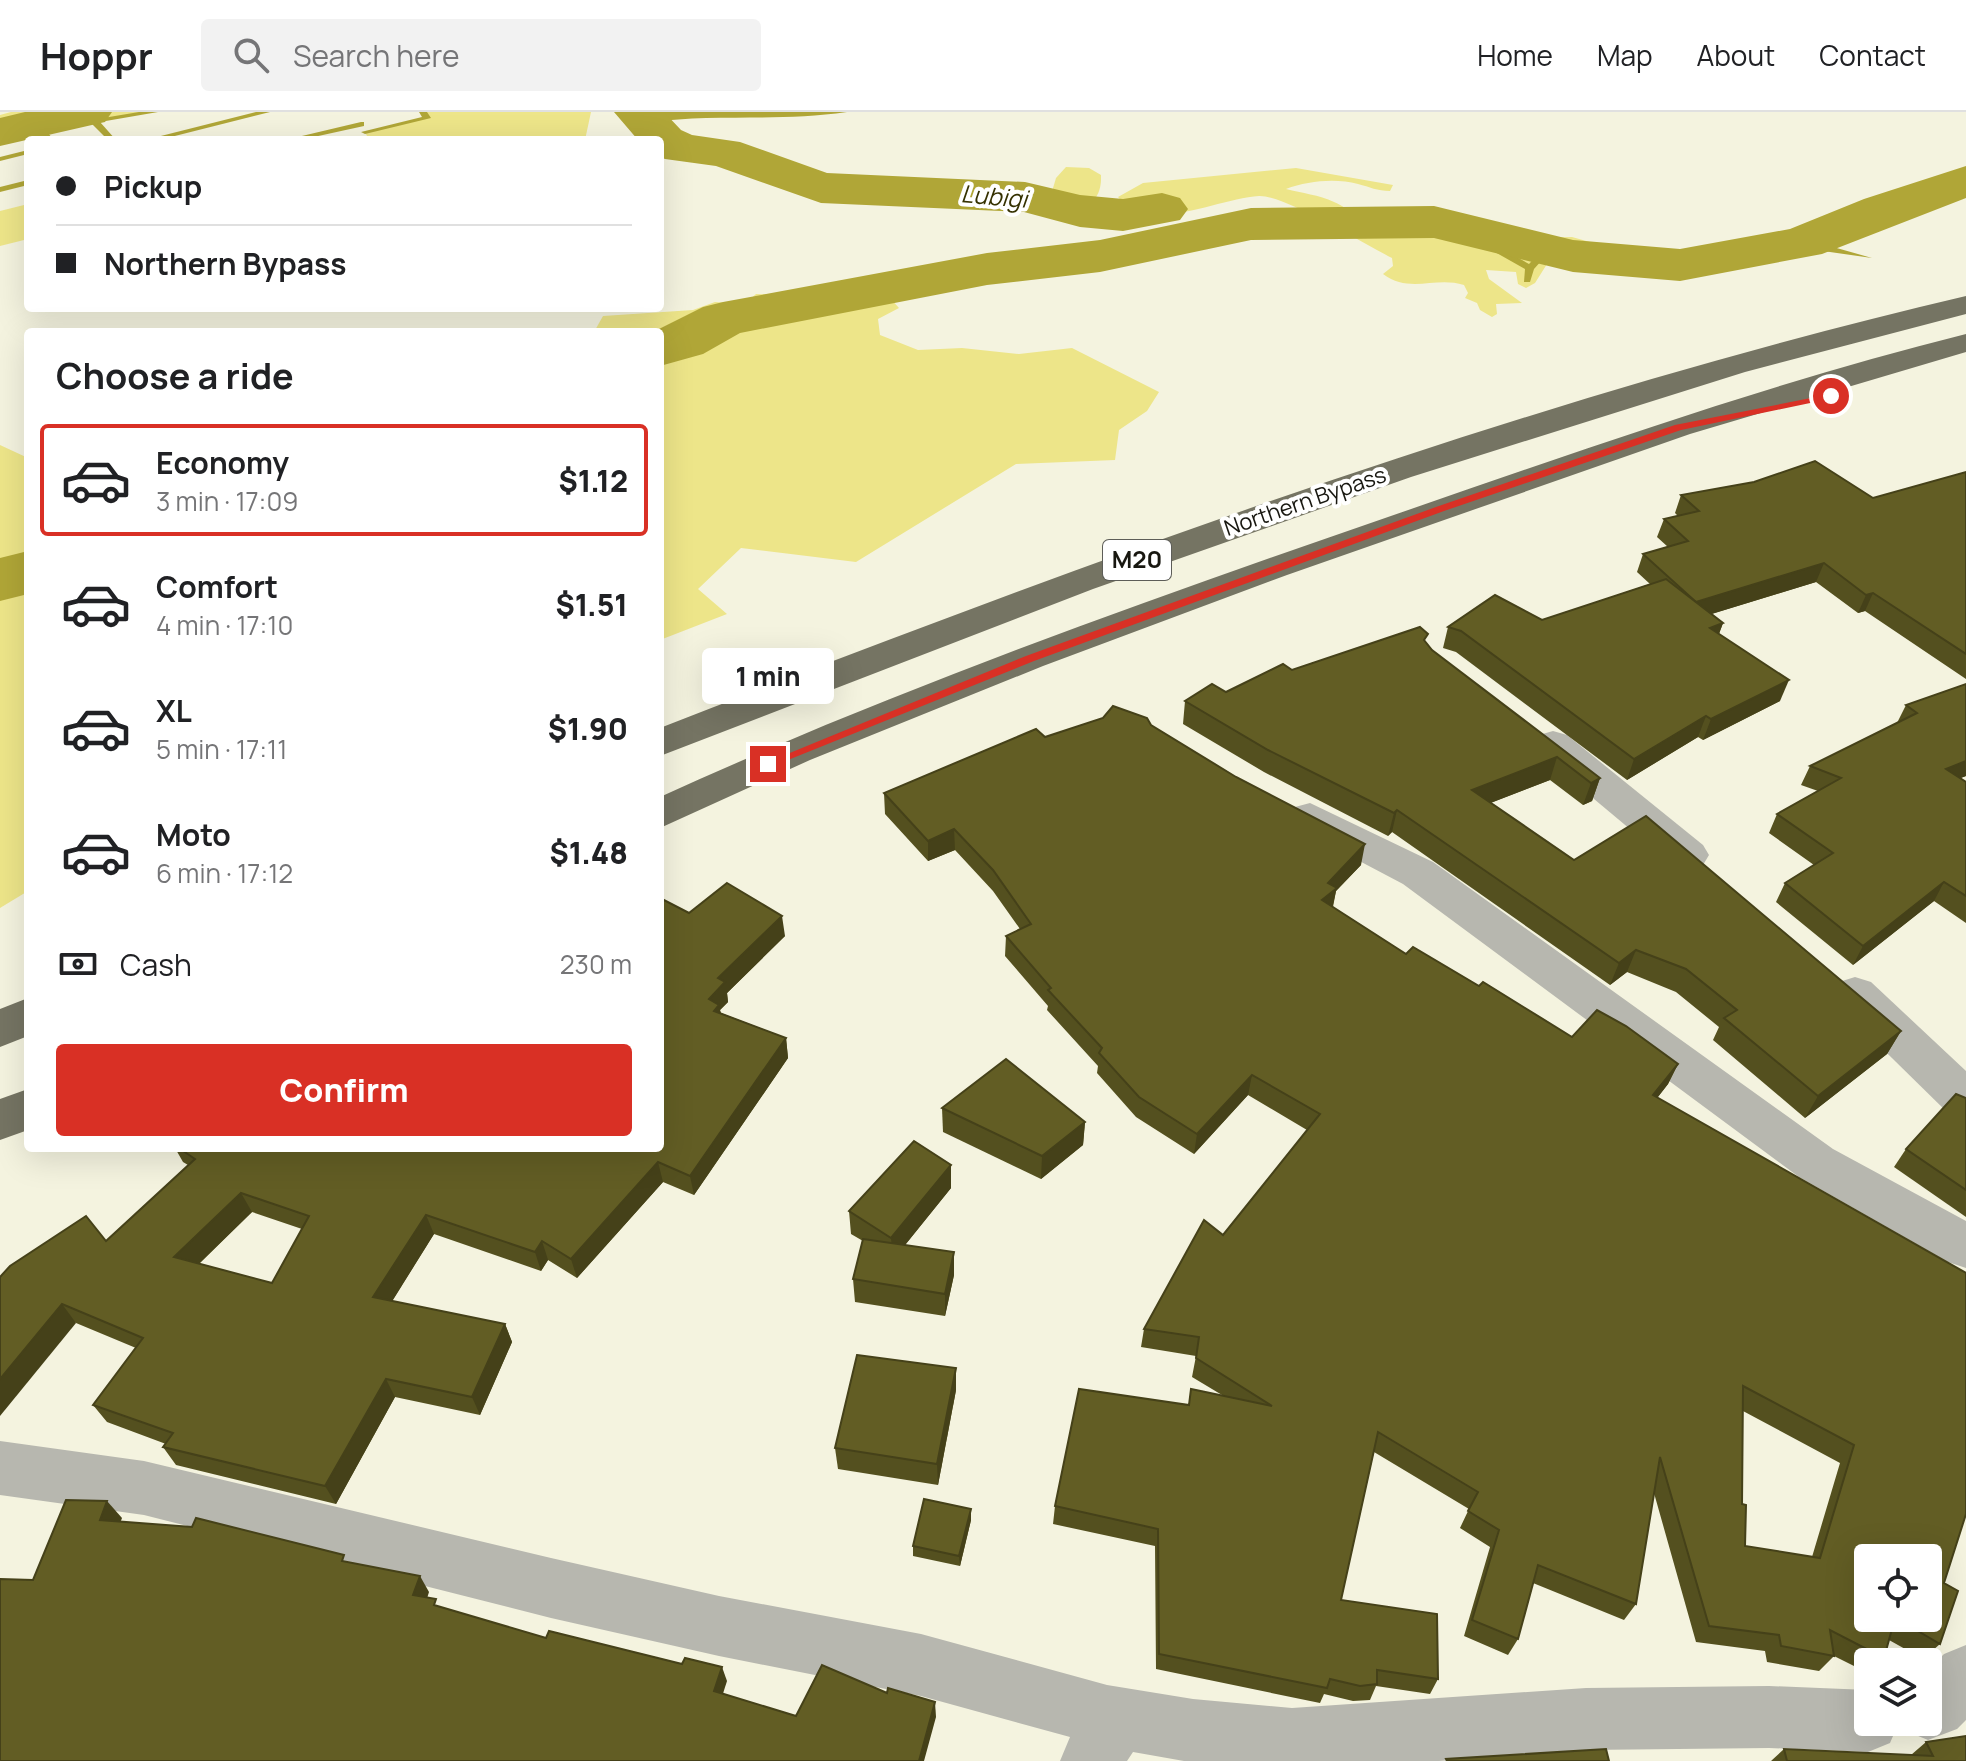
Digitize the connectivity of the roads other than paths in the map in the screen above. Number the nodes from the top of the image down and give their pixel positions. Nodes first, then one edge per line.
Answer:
1 (1966, 290) edge
2 (1966, 305) edge
3 (1966, 343) edge
4 (1966, 369) edge
5 (1621, 398) junction
6 (1679, 427) junction
7 (1526, 723) edge
8 (664, 741) edge
9 (1273, 798) edge
10 (664, 812) edge
11 (1721, 883) edge
12 (1822, 966) edge
13 (24, 1018) edge
14 (0, 1029) edge
15 (1966, 1100) edge
16 (24, 1110) edge
17 (0, 1121) edge
18 (1966, 1246) edge
19 (0, 1468) edge
20 (1966, 1676) edge
21 (1942, 1700) edge
22 (1854, 1720) edge
23 (1104, 1740) edge

1 - 5 highway
2 - 5 highway, Northern Bypass / M20
3 - 6 highway, Northern Bypass / M20
4 - 6 highway
5 - 8 highway, Northern Bypass / M20
6 - 10 highway, Northern Bypass / M20
7 - 11 street
9 - 18 street
12 - 15 street
13 - 14 highway
16 - 17 highway
19 - 23 street
20 - 21 street
22 - 23 street

